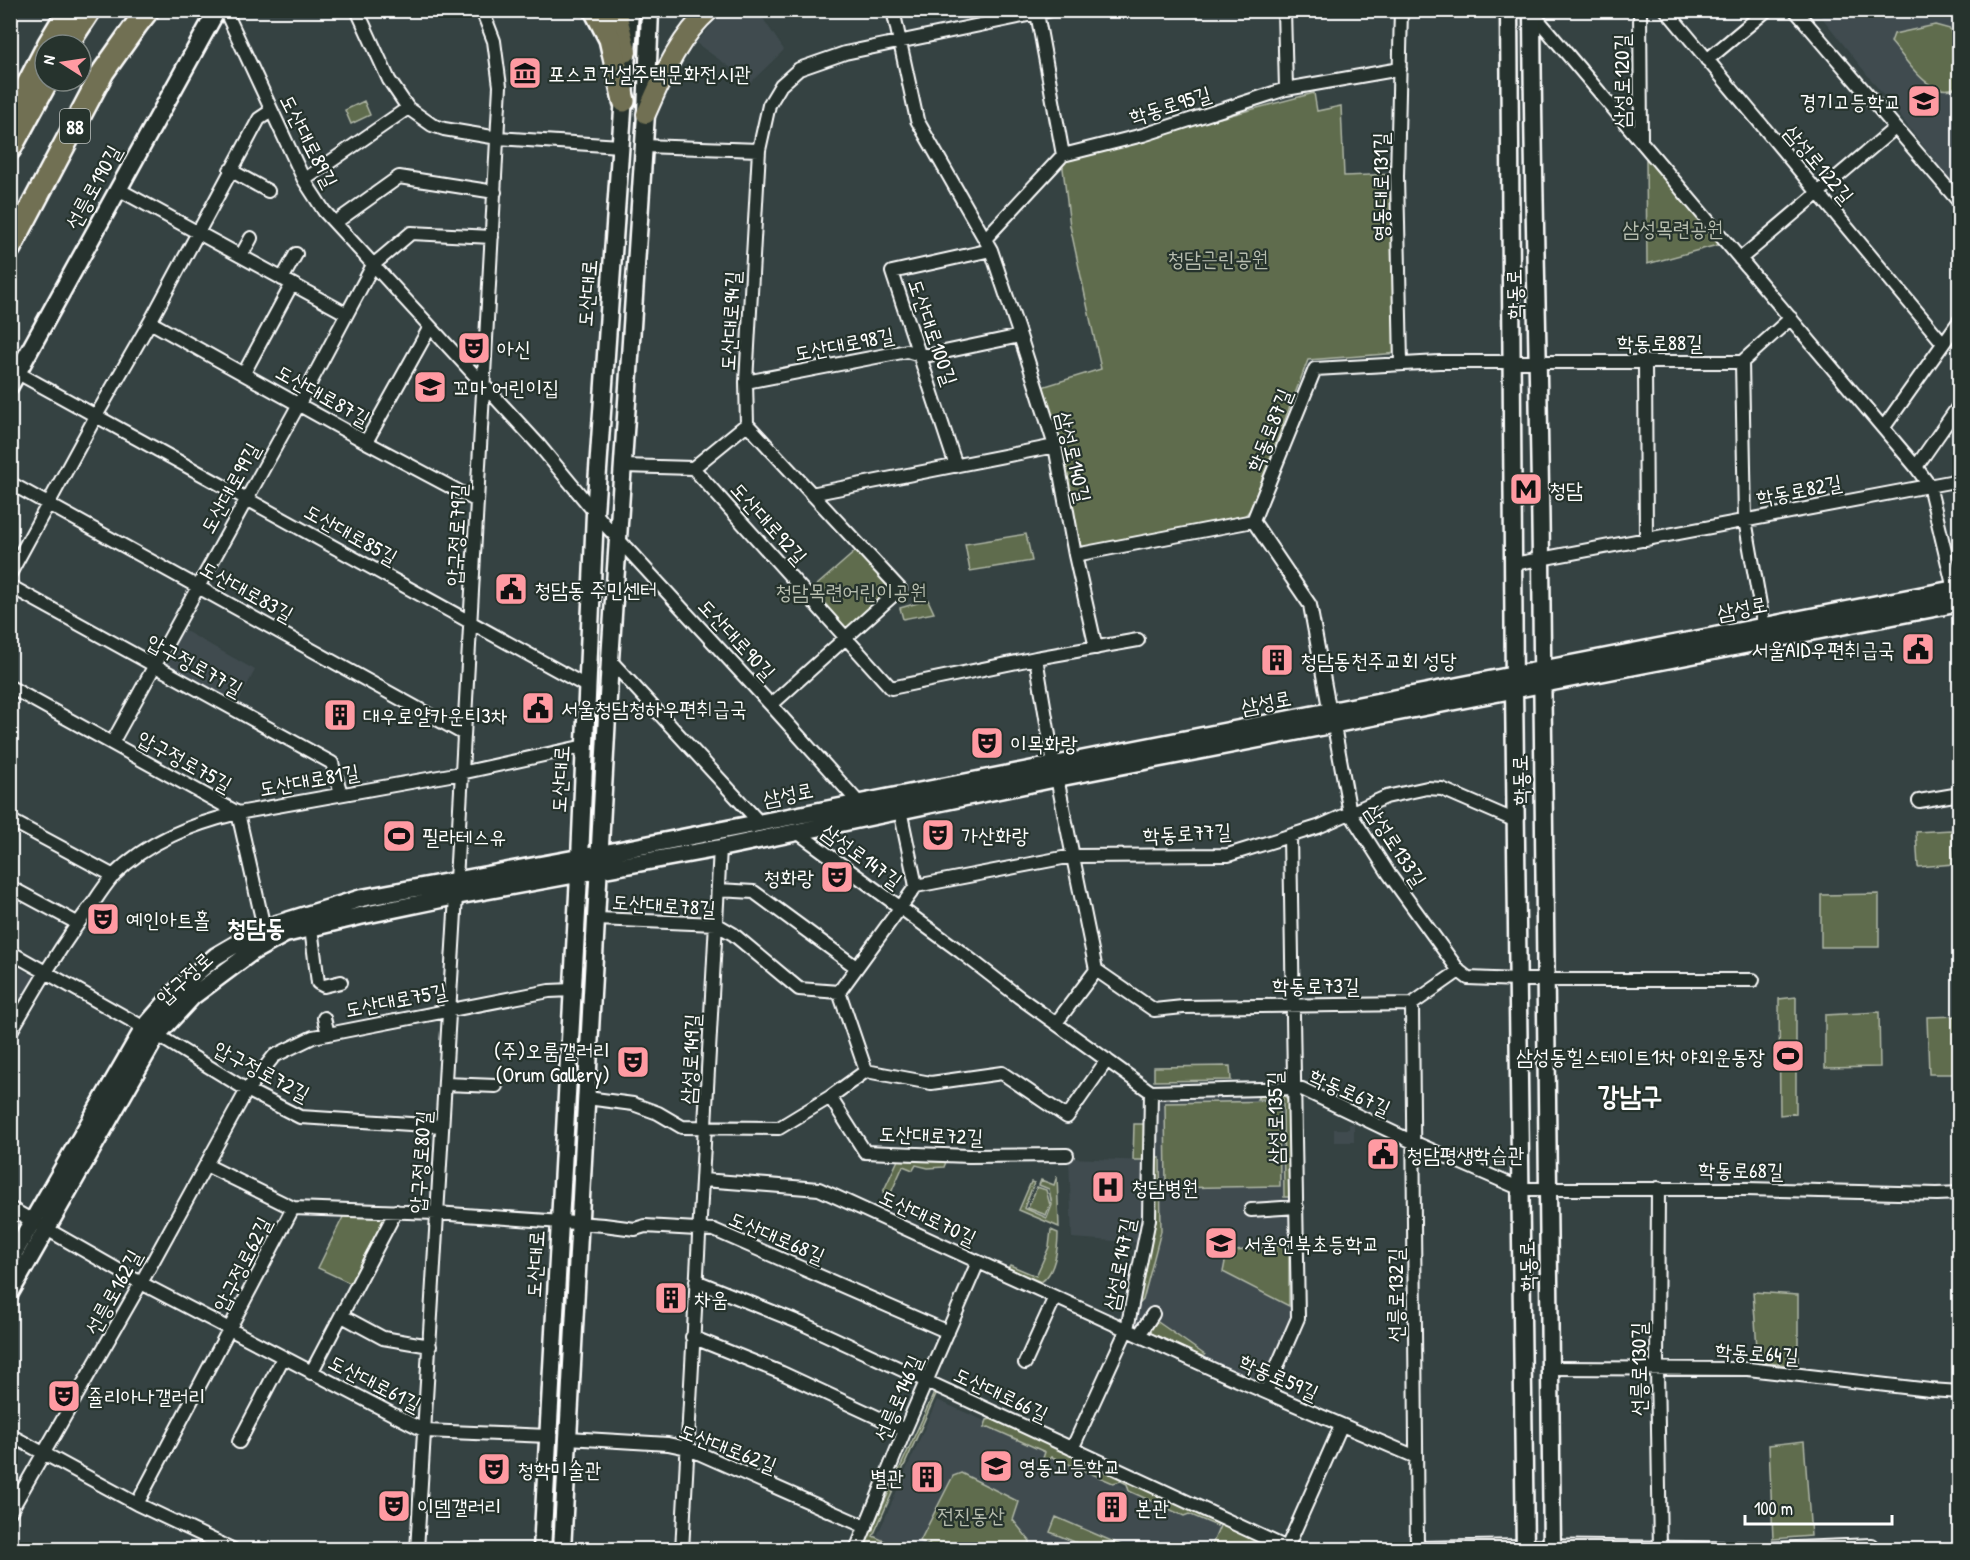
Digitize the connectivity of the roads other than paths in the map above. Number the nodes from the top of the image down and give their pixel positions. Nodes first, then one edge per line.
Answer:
1 (69, 10) edge
2 (90, 10) edge
3 (148, 10) edge
4 (217, 10) edge
5 (225, 10) edge
6 (357, 10) edge
7 (482, 10) edge
8 (595, 10) edge
9 (616, 10) edge
10 (630, 10) edge
11 (650, 10) edge
12 (710, 10) edge
13 (893, 10) edge
14 (1052, 10) edge
15 (1284, 10) edge
16 (1401, 10) edge
17 (1509, 10) edge
18 (1640, 10) edge
19 (1666, 10) edge
20 (1767, 10) edge
21 (1795, 10) edge
22 (1531, 12) edge
23 (1037, 13) junction
24 (55, 33) edge
25 (75, 33) edge
26 (901, 42) junction
27 (627, 52) junction
28 (1707, 60) junction
29 (1400, 69) junction
30 (33, 74) edge
31 (1286, 89) junction
32 (40, 93) edge
33 (624, 101) junction
34 (408, 108) junction
35 (271, 111) junction
36 (646, 114) junction
37 (10, 119) edge
38 (1895, 128) junction
39 (498, 138) junction
40 (1641, 140) junction
41 (620, 146) junction
42 (643, 146) junction
43 (10, 149) edge
44 (759, 150) junction
45 (1063, 155) junction
46 (230, 170) junction
47 (304, 180) junction
48 (118, 189) junction
49 (268, 191) dead end
50 (495, 192) junction
51 (1818, 193) junction
52 (1959, 203) edge
53 (336, 222) junction
54 (197, 232) junction
55 (492, 237) junction
56 (251, 238) dead end
57 (988, 245) junction
58 (10, 248) edge
59 (296, 254) dead end
60 (241, 256) junction
61 (1740, 259) junction
62 (373, 265) junction
63 (287, 282) junction
64 (347, 314) junction
65 (1791, 318) junction
66 (1959, 320) edge
67 (150, 322) junction
68 (430, 327) junction
69 (1020, 336) junction
70 (1943, 343) junction
71 (920, 355) junction
72 (1645, 361) junction
73 (1511, 362) junction
74 (1537, 362) junction
75 (1742, 362) junction
76 (1401, 363) junction
77 (244, 373) junction
78 (14, 380) edge
79 (746, 382) junction
80 (484, 386) junction
81 (299, 404) junction
82 (1959, 405) edge
83 (96, 416) junction
84 (747, 423) junction
85 (1884, 427) junction
86 (366, 442) junction
87 (1055, 446) junction
88 (623, 466) junction
89 (956, 466) junction
90 (1916, 467) junction
91 (693, 468) junction
92 (1959, 480) edge
93 (10, 483) edge
94 (1929, 485) junction
95 (811, 494) junction
96 (247, 499) junction
97 (477, 501) junction
98 (49, 504) junction
99 (595, 513) junction
100 (1253, 520) junction
101 (1745, 520) junction
102 (612, 532) junction
103 (1646, 540) junction
104 (1075, 555) junction
105 (1540, 558) junction
106 (1514, 564) junction
107 (10, 574) edge
108 (10, 586) edge
109 (199, 587) junction
110 (1958, 594) edge
111 (471, 622) junction
112 (1764, 627) junction
113 (846, 637) junction
114 (1138, 640) dead end
115 (1096, 648) junction
116 (1036, 658) junction
117 (610, 660) junction
118 (155, 666) junction
119 (1541, 678) junction
120 (1514, 682) junction
121 (586, 686) junction
122 (10, 687) edge
123 (771, 705) junction
124 (1332, 719) junction
125 (464, 734) junction
126 (112, 743) junction
127 (585, 746) junction
128 (1056, 771) junction
129 (461, 772) junction
130 (341, 794) junction
131 (1959, 794) edge
132 (1919, 801) dead end
133 (859, 803) junction
134 (900, 810) junction
135 (238, 813) junction
136 (1350, 813) junction
137 (10, 820) edge
138 (1516, 821) junction
139 (759, 822) junction
140 (797, 832) junction
141 (1290, 836) junction
142 (720, 848) junction
143 (1072, 856) junction
144 (600, 862) junction
145 (579, 865) junction
146 (114, 876) junction
147 (916, 886) junction
148 (10, 887) edge
149 (456, 888) junction
150 (718, 890) junction
151 (900, 908) junction
152 (597, 920) junction
153 (77, 923) junction
154 (716, 924) junction
155 (264, 928) junction
156 (311, 928) junction
157 (10, 952) edge
158 (856, 967) junction
159 (1096, 970) junction
160 (1459, 971) junction
161 (47, 972) junction
162 (1518, 980) junction
163 (1541, 980) junction
164 (1753, 980) dead end
165 (341, 982) dead end
166 (573, 990) junction
167 (838, 992) junction
168 (1412, 1004) junction
169 (1293, 1005) junction
170 (449, 1010) junction
171 (324, 1018) dead end
172 (1056, 1023) junction
173 (150, 1032) junction
174 (10, 1033) edge
175 (328, 1034) junction
176 (1107, 1060) junction
177 (866, 1071) junction
178 (445, 1084) junction
179 (496, 1086) dead end
180 (1294, 1088) junction
181 (248, 1090) junction
182 (1151, 1092) junction
183 (830, 1097) junction
184 (587, 1098) junction
185 (442, 1126) junction
186 (706, 1126) junction
187 (1413, 1142) junction
188 (1066, 1155) dead end
189 (206, 1165) junction
190 (703, 1180) junction
191 (1658, 1188) junction
192 (1521, 1189) junction
193 (1548, 1189) junction
194 (1959, 1192) edge
195 (1297, 1207) junction
196 (10, 1208) edge
197 (292, 1208) junction
198 (1251, 1210) dead end
199 (396, 1211) junction
200 (436, 1213) junction
201 (560, 1222) junction
202 (580, 1224) junction
203 (40, 1225) junction
204 (698, 1230) junction
205 (10, 1260) edge
206 (978, 1262) junction
207 (696, 1281) junction
208 (141, 1283) junction
209 (10, 1293) edge
210 (1055, 1297) junction
211 (1154, 1314) dead end
212 (342, 1316) junction
213 (231, 1329) junction
214 (1127, 1329) junction
215 (948, 1332) junction
216 (1139, 1335) junction
217 (692, 1337) junction
218 (430, 1346) junction
219 (284, 1358) junction
220 (1025, 1363) dead end
221 (1551, 1368) junction
222 (1657, 1368) junction
223 (312, 1373) junction
224 (926, 1380) junction
225 (1266, 1392) junction
226 (1959, 1392) edge
227 (1341, 1426) junction
228 (905, 1430) junction
229 (425, 1431) junction
230 (10, 1435) edge
231 (548, 1436) junction
232 (568, 1438) junction
233 (239, 1442) dead end
234 (687, 1448) junction
235 (1072, 1449) junction
236 (44, 1453) junction
237 (1416, 1457) junction
238 (138, 1504) junction
239 (10, 1512) edge
240 (866, 1527) junction
241 (1872, 1547) edge
242 (1525, 1548) edge
243 (1552, 1548) edge
244 (1660, 1548) edge
245 (1286, 1549) edge
246 (1417, 1549) edge
247 (234, 1550) edge
248 (417, 1550) edge
249 (542, 1550) edge
250 (562, 1550) edge
251 (682, 1550) edge
252 (856, 1550) edge

1 - 24 highway
2 - 25 highway
3 - 58 highway, 88
4 - 48 main road, 선릉로190길
5 - 35 street, 도산대로89길
6 - 34 street
7 - 39 street, 압구정로79길
8 - 33 highway
9 - 27 main road
10 - 27 main road, 도산대로
11 - 36 main road, 도산대로
12 - 36 main road
13 - 26 street, 삼성로140길
14 - 23 street, 도산대로94길
15 - 31 street
16 - 29 street, 영동대로131길
17 - 73 main road, 학동로
18 - 40 street, 삼성로120길
19 - 28 street, 삼성로122길
20 - 28 street
21 - 38 street
22 - 40 street
22 - 74 main road, 학동로
23 - 26 street, 도산대로94길
23 - 45 street
26 - 44 street, 도산대로94길
26 - 57 street, 삼성로140길
27 - 33 main road, 도산대로
28 - 51 street, 삼성로122길
29 - 31 street, 학동로95길
29 - 76 street, 영동대로131길
30 - 37 highway
31 - 45 street, 학동로95길
32 - 43 highway, 88
33 - 41 main road, 도산대로
34 - 39 street
34 - 47 street
35 - 46 street
35 - 47 street, 도산대로89길
36 - 42 main road, 도산대로
38 - 51 street
38 - 52 street
39 - 41 street
39 - 50 street, 압구정로79길
40 - 61 street, 삼성로120길
41 - 99 main road, 도산대로
42 - 44 street
42 - 88 main road, 도산대로
44 - 79 street, 도산대로94길
45 - 57 street
46 - 49 street
46 - 54 street
47 - 53 street, 도산대로89길
48 - 54 street
48 - 78 main road, 선릉로190길
50 - 53 street
50 - 55 street, 압구정로79길
51 - 61 street
51 - 70 street, 삼성로122길
53 - 62 street, 도산대로89길
54 - 60 street
54 - 67 street
55 - 62 street, 도산대로99길
55 - 80 street, 압구정로79길
56 - 60 street
57 - 69 street, 삼성로140길
57 - 71 street, 도산대로100길
59 - 63 street
60 - 63 street
61 - 65 street, 삼성로120길
62 - 64 street, 도산대로99길
62 - 68 street, 도산대로89길
63 - 64 street
63 - 77 street
64 - 81 street, 도산대로99길
65 - 75 street
65 - 85 street, 삼성로120길
66 - 70 street
67 - 77 street, 도산대로87길
67 - 83 street
68 - 80 street, 도산대로89길
68 - 86 street
69 - 71 street, 도산대로98길
69 - 87 street, 삼성로140길
70 - 85 street
71 - 79 street, 도산대로98길
71 - 89 street, 도산대로100길
72 - 74 street, 학동로88길
72 - 75 street, 학동로88길
72 - 103 street
73 - 74 street, 학동로88길
73 - 76 street, 학동로87길
73 - 106 main road, 학동로
74 - 105 main road, 학동로
75 - 101 street
76 - 100 street, 학동로87길
77 - 81 street, 도산대로87길
78 - 83 street, 도산대로85길
79 - 84 street, 도산대로94길
80 - 97 street, 압구정로79길
80 - 99 street, 도산대로89길
81 - 86 street, 도산대로87길
81 - 96 street, 도산대로99길
82 - 90 street
83 - 96 street, 도산대로85길
83 - 98 street
84 - 91 street
84 - 95 street
85 - 90 street, 삼성로120길
86 - 97 street, 도산대로87길
87 - 89 street
87 - 104 street, 삼성로140길
88 - 91 street
88 - 102 main road, 도산대로
89 - 95 street
90 - 94 street, 삼성로120길
91 - 113 street, 도산대로92길
92 - 94 street, 학동로82길
93 - 98 street, 도산대로83길
94 - 101 street, 학동로82길
94 - 110 street, 삼성로120길
95 - 113 street, 도산대로90길
96 - 109 street, 도산대로99길
96 - 111 street, 도산대로85길
97 - 111 street, 압구정로79길
98 - 107 street
98 - 109 street, 도산대로83길
99 - 102 street, 도산대로89길
99 - 121 main road, 도산대로
100 - 104 street
100 - 124 street, 삼성로133길
101 - 103 street, 학동로82길
101 - 112 street
102 - 117 main road, 도산대로
102 - 123 street, 도산대로90길
103 - 105 street, 학동로82길
104 - 115 street, 삼성로140길
105 - 106 street, 학동로82길
105 - 119 main road, 학동로
106 - 120 main road, 학동로
108 - 118 street, 압구정로77길
109 - 118 street, 도산대로99길
109 - 125 street, 도산대로83길
110 - 112 main road, 삼성로
110 - 119 main road, 삼성로
111 - 121 street, 도산대로85길
111 - 125 street, 압구정로79길
112 - 119 main road, 삼성로
113 - 116 street, 도산대로92길
113 - 123 street, 도산대로90길
114 - 115 street
115 - 116 street, 도산대로92길
116 - 128 street
117 - 139 street
117 - 144 main road, 도산대로
118 - 126 street, 도산대로99길
118 - 130 street, 압구정로77길
119 - 120 main road, 삼성로
119 - 163 main road, 학동로
120 - 124 main road, 삼성로
120 - 138 main road, 학동로
121 - 127 main road, 도산대로
122 - 126 street, 압구정로75길
123 - 133 street
124 - 128 main road, 삼성로
124 - 136 street, 삼성로133길
125 - 129 street, 압구정로79길
126 - 135 street, 압구정로75길
127 - 129 street, 도산대로81길
127 - 145 main road, 도산대로
128 - 133 main road, 삼성로
128 - 134 main road, 삼성로
128 - 143 street
129 - 130 street, 도산대로81길
129 - 149 street, 압구정로79길
130 - 135 street, 도산대로81길
131 - 132 street
133 - 139 main road, 삼성로
134 - 140 main road, 삼성로
134 - 147 street
135 - 146 street, 도산대로81길
135 - 155 street, 압구정로75길
136 - 138 street, 학동로77길
136 - 141 street, 학동로77길
136 - 160 street, 삼성로133길
137 - 146 street
138 - 162 main road, 학동로
139 - 144 main road, 삼성로
140 - 142 main road, 삼성로
140 - 151 street, 삼성로147길
141 - 143 street, 학동로77길
141 - 169 street, 삼성로135길
142 - 144 main road, 삼성로
142 - 150 street, 삼성로149길
143 - 147 street, 학동로77길
143 - 159 street
144 - 145 main road, 삼성로
144 - 152 main road, 도산대로
145 - 149 main road, 압구정로
145 - 166 main road, 도산대로
146 - 153 street, 도산대로81길
147 - 151 street
148 - 153 street
149 - 155 main road, 압구정로
149 - 156 main road, 압구정로
149 - 170 street, 압구정로80길
150 - 154 street, 삼성로149길
150 - 158 street
151 - 158 street
151 - 172 street, 삼성로147길
152 - 154 street, 도산대로78길
152 - 184 main road, 도산대로
153 - 161 street, 도산대로81길
154 - 167 street, 도산대로78길
154 - 186 street, 삼성로149길
155 - 173 main road, 압구정로
156 - 165 street
156 - 173 main road, 압구정로
157 - 161 street, 압구정로72길
158 - 167 street
159 - 169 street, 학동로73길
159 - 172 street
160 - 162 street
160 - 168 street
161 - 173 street, 압구정로72길
161 - 174 street, 도산대로81길
162 - 163 street
162 - 192 main road, 학동로
163 - 164 street
163 - 193 main road, 학동로
166 - 170 street, 도산대로75길
166 - 201 main road, 도산대로
167 - 177 street
168 - 169 street, 학동로73길
168 - 187 street, 선릉로132길
169 - 180 street, 삼성로135길
170 - 175 street, 도산대로75길
170 - 178 street, 압구정로80길
171 - 175 street
172 - 176 street, 삼성로147길
173 - 181 street, 압구정로72길
173 - 203 main road, 압구정로
175 - 181 street, 도산대로75길
176 - 177 street
176 - 182 street, 삼성로147길
177 - 183 street
178 - 179 street
178 - 185 street, 압구정로80길
180 - 182 street, 학동로67길
180 - 187 street, 학동로67길
180 - 195 street, 삼성로135길
181 - 185 street, 압구정로72길
181 - 189 street, 선릉로162길
182 - 214 street, 삼성로147길
183 - 186 street
183 - 188 street, 도산대로72길
184 - 186 street
184 - 202 main road, 도산대로
185 - 200 street, 압구정로80길
186 - 190 street, 삼성로149길
187 - 192 street, 학동로67길
187 - 237 street, 선릉로132길
189 - 197 street
189 - 208 street, 선릉로162길
190 - 204 street, 삼성로149길
190 - 206 street, 도산대로70길
191 - 193 street, 학동로68길
191 - 194 street, 학동로68길
191 - 222 street, 선릉로130길
192 - 193 street, 학동로68길
192 - 242 main road, 학동로
193 - 221 main road, 학동로
195 - 198 street
195 - 225 street, 삼성로135길
196 - 203 street, 압구정로62길
197 - 199 street, 도산대로68길
197 - 213 street, 압구정로62길
199 - 200 street, 도산대로68길
199 - 212 street
200 - 201 street, 도산대로68길
200 - 218 street, 압구정로80길
201 - 202 street, 도산대로68길
201 - 231 main road, 도산대로
202 - 204 street, 도산대로68길
202 - 232 main road, 도산대로
203 - 205 main road, 압구정로
203 - 208 street, 압구정로62길
203 - 209 main road, 압구정로
204 - 207 street, 삼성로149길
204 - 215 street, 도산대로68길
206 - 210 street, 도산대로70길
206 - 215 street, 선릉로146길
207 - 217 street, 삼성로149길
207 - 224 street, 도산대로66길
208 - 213 street, 압구정로62길
208 - 236 street, 선릉로162길
210 - 214 street, 도산대로70길
210 - 220 street
211 - 216 street
212 - 218 street
212 - 223 street
213 - 219 street, 도산대로61길
213 - 238 street
214 - 216 street, 학동로59길
214 - 235 street, 삼성로147길
215 - 224 street, 선릉로146길
216 - 225 street, 학동로59길
217 - 228 street
217 - 234 street, 삼성로149길
218 - 229 street, 압구정로80길
219 - 223 street, 도산대로61길
219 - 233 street
221 - 222 street, 학동로64길
221 - 243 main road, 학동로
222 - 226 street, 학동로64길
222 - 244 street, 선릉로130길
223 - 229 street, 도산대로61길
224 - 228 street, 선릉로146길
224 - 235 street, 도산대로66길
225 - 227 street, 학동로59길
227 - 237 street, 학동로59길
227 - 245 street
228 - 240 street, 선릉로146길
229 - 231 street, 도산대로61길
229 - 248 street, 압구정로80길
230 - 236 street
231 - 249 main road, 도산대로
232 - 234 street, 도산대로62길
232 - 250 main road, 도산대로
234 - 240 street, 도산대로62길
234 - 251 street, 삼성로149길
235 - 245 street, 도산대로66길
236 - 238 street
236 - 239 street, 선릉로162길
237 - 246 street, 선릉로132길
238 - 247 street
240 - 252 street, 선릉로146길
241 - 244 street
242 - 243 street
242 - 246 street
243 - 244 street

